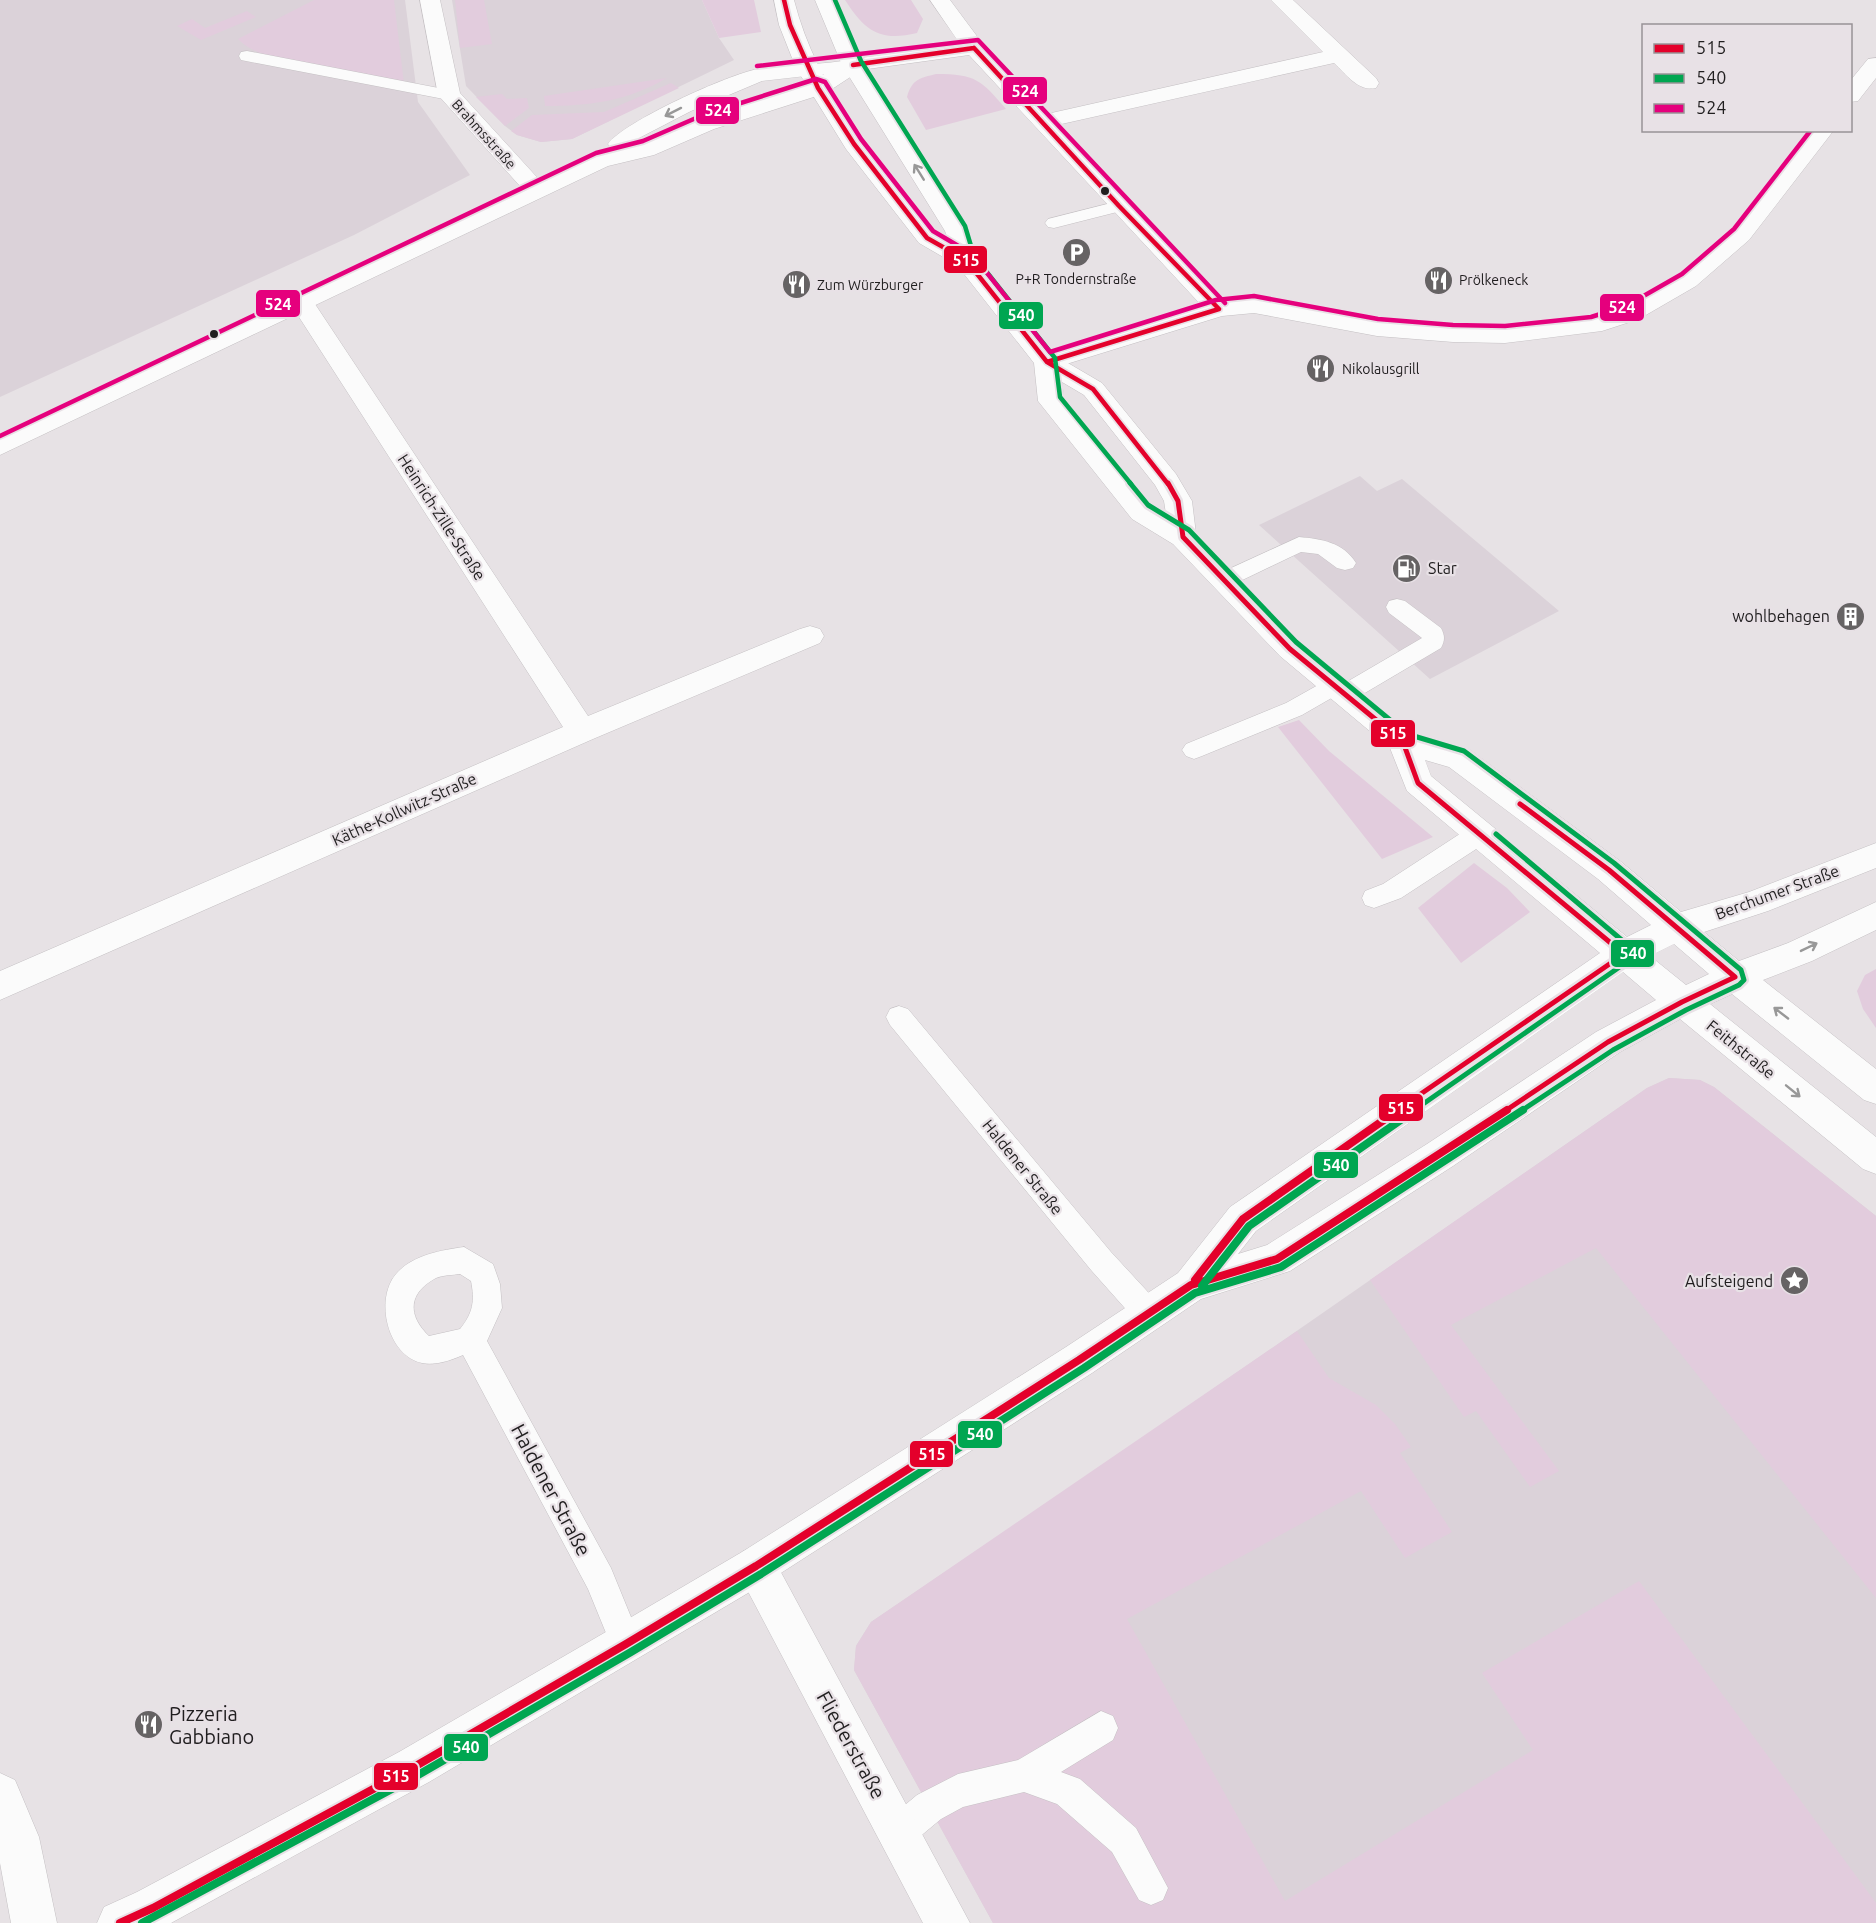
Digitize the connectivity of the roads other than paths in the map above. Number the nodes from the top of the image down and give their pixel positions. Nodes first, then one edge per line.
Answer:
1 (430, 0) edge
2 (784, 0) edge
3 (825, 0) edge
4 (940, 0) edge
5 (1281, 0) edge
6 (974, 48) junction
7 (1339, 55) junction
8 (247, 56) dead end
9 (853, 64) junction
10 (1876, 64) edge
11 (812, 78) junction
12 (1368, 83) dead end
13 (448, 95) junction
14 (1852, 95) edge
15 (1042, 122) junction
16 (1821, 132) edge
17 (600, 161) junction
18 (536, 190) junction
19 (1119, 206) junction
20 (1054, 223) dead end
21 (966, 260) junction
22 (302, 303) junction
23 (1219, 309) junction
24 (1047, 362) junction
25 (0, 446) edge
26 (1183, 537) junction
27 (1345, 562) dead end
28 (1224, 579) junction
29 (1397, 608) dead end
30 (810, 636) dead end
31 (1340, 690) junction
32 (582, 731) junction
33 (1403, 742) junction
34 (1194, 750) dead end
35 (1481, 833) junction
36 (1876, 855) edge
37 (1374, 898) dead end
38 (1876, 915) edge
39 (1677, 927) junction
40 (1624, 954) junction
41 (1735, 977) junction
42 (0, 986) edge
43 (1682, 1002) junction
44 (899, 1017) dead end
45 (1876, 1089) edge
46 (1876, 1158) edge
47 (1191, 1285) junction
48 (1149, 1314) junction
49 (470, 1339) dead end
50 (756, 1566) junction
51 (626, 1644) junction
52 (1101, 1728) dead end
53 (1024, 1775) junction
54 (0, 1795) edge
55 (899, 1832) junction
56 (1151, 1888) dead end
57 (34, 1923) edge
58 (120, 1923) edge
59 (947, 1923) edge

1 - 13 street, Brahmsstraße
2 - 11 street
3 - 9 street
4 - 6 street
5 - 7 street
6 - 9 street
6 - 15 street
7 - 12 street
7 - 15 street
8 - 13 lane
9 - 11 street
21 -> 9 street
10 - 14 street
11 - 17 street
11 -> 17 street
11 - 21 street
13 - 18 street, Brahmsstraße
15 - 19 street
16 - 23 street
17 - 18 street
18 - 22 street
19 - 20 lane
19 - 23 street
21 - 24 street
22 - 25 street
22 - 32 street, Heinrich-Zille-Straße
23 - 24 street
24 - 26 street
24 - 26 street
26 - 28 street
27 - 28 lane
28 - 31 street
29 - 31 lane
30 - 32 street, Käthe-Kollwitz-Straße
31 - 33 street
31 - 34 lane
32 - 42 street, Käthe-Kollwitz-Straße
33 - 35 street, Feithstraße
33 - 39 street
35 - 37 lane
35 - 40 street, Feithstraße
36 - 39 street, Berchumer Straße
41 -> 38 street
39 - 40 street, Berchumer Straße
39 - 41 street
40 - 43 street, Feithstraße
40 - 47 street
41 - 43 street
45 -> 41 street
43 -> 46 street, Feithstraße
43 - 47 street
44 - 48 lane, Haldener Straße
47 - 48 street
48 - 50 street
49 - 51 lane, Haldener Straße
50 - 51 street
50 - 55 street, Fliederstraße
51 - 58 street
52 - 53 lane
53 - 55 lane
53 - 56 lane
54 - 57 street
55 - 59 street, Fliederstraße

